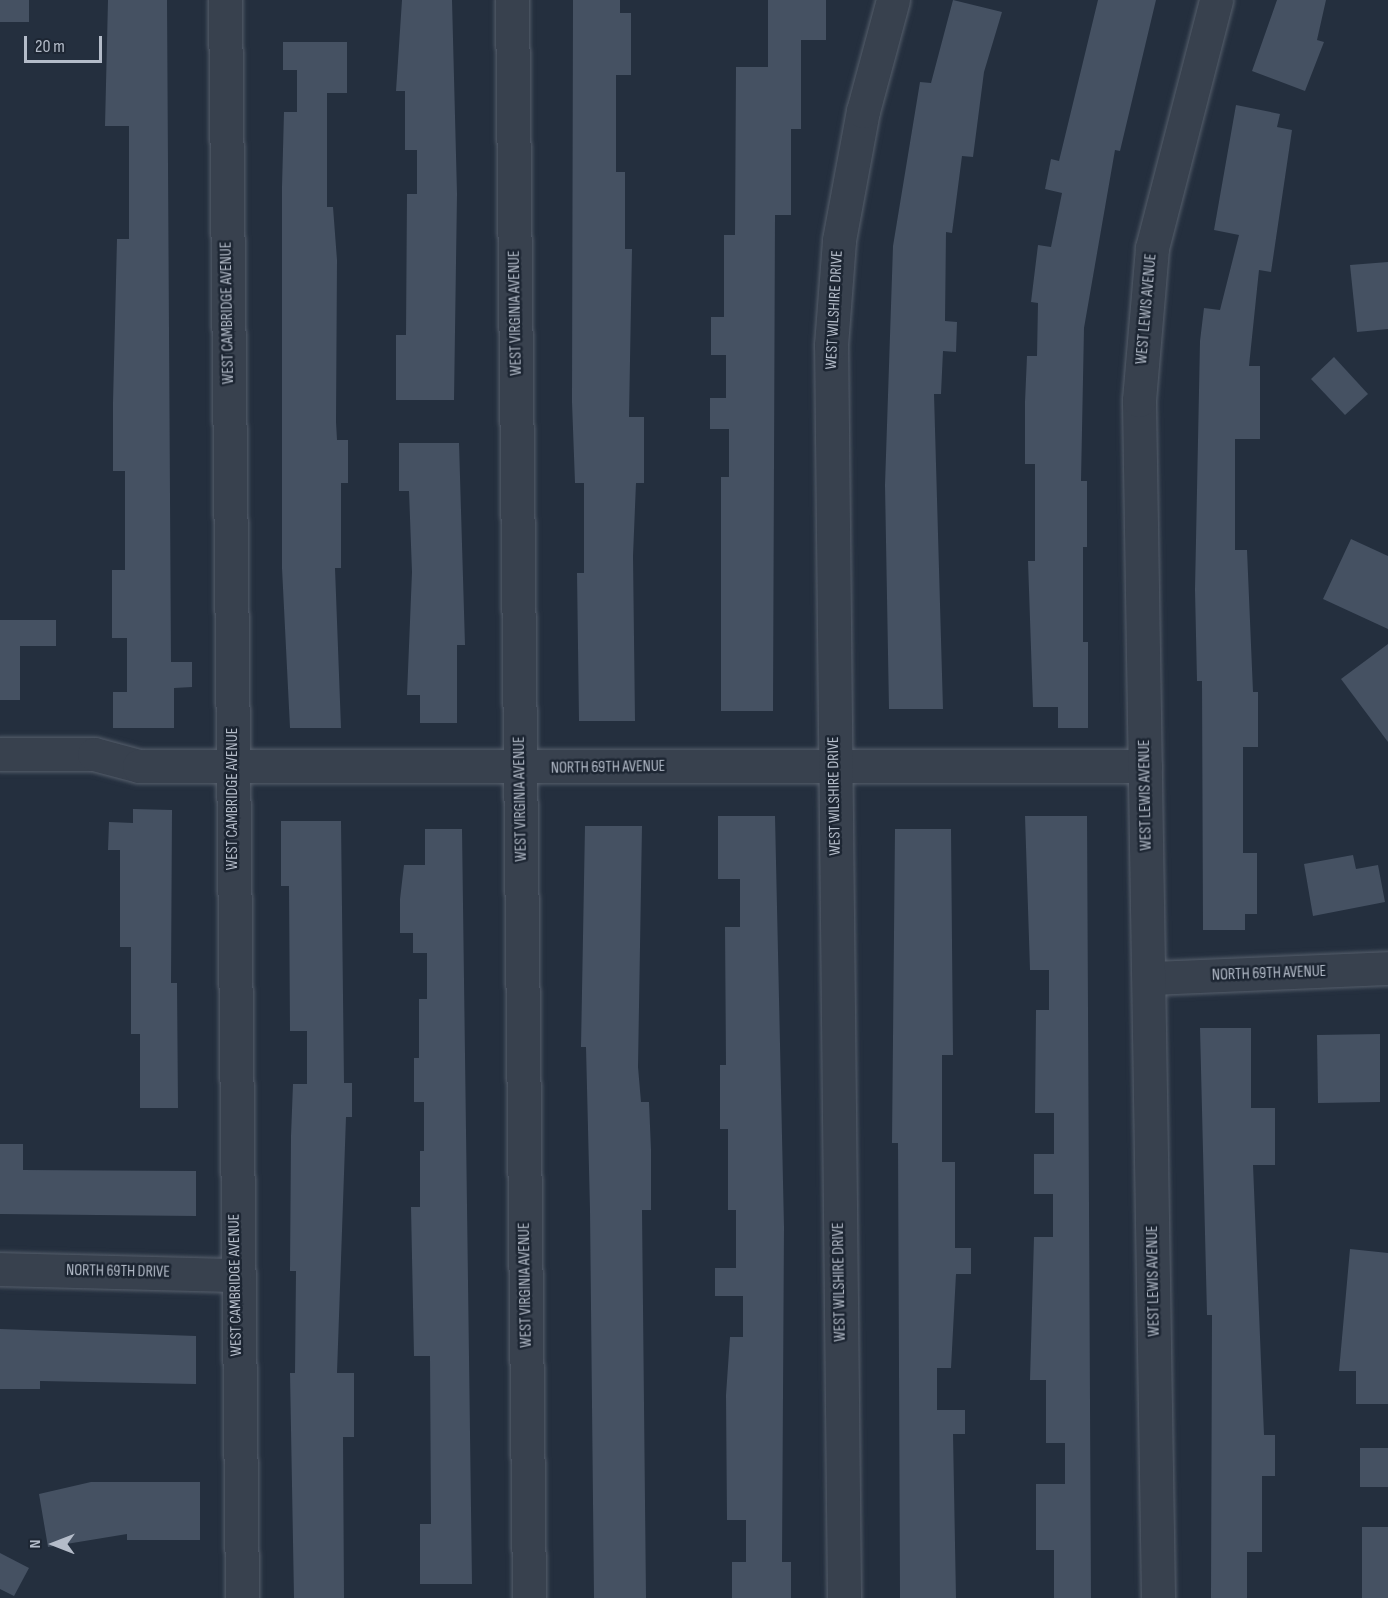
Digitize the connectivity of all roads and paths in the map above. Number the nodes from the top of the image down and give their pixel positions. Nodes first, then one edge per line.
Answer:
1 (225, 0) edge
2 (512, 0) edge
3 (893, 0) edge
4 (1216, 0) edge
5 (0, 754) edge
6 (232, 765) junction
7 (834, 765) junction
8 (1145, 766) junction
9 (521, 769) junction
10 (1388, 968) edge
11 (1151, 978) junction
12 (0, 1269) edge
13 (235, 1275) junction
14 (242, 1598) edge
15 (529, 1598) edge
16 (844, 1598) edge
17 (1158, 1598) edge

1 - 6 street, WEST CAMBRIDGE AVENUE
2 - 9 street, WEST VIRGINIA AVENUE
3 - 7 street, WEST WILSHIRE DRIVE
4 - 8 street, WEST LEWIS AVENUE
5 - 6 street, NORTH 69TH AVENUE
6 - 9 street, NORTH 69TH AVENUE
6 - 13 street, WEST CAMBRIDGE AVENUE
7 - 8 street, NORTH 69TH AVENUE
7 - 9 street, NORTH 69TH AVENUE
7 - 16 street, WEST WILSHIRE DRIVE
8 - 11 street, WEST LEWIS AVENUE
9 - 15 street, WEST VIRGINIA AVENUE
10 - 11 street, NORTH 69TH AVENUE
11 - 17 street, WEST LEWIS AVENUE
12 - 13 street, NORTH 69TH DRIVE
13 - 14 street, WEST CAMBRIDGE AVENUE

